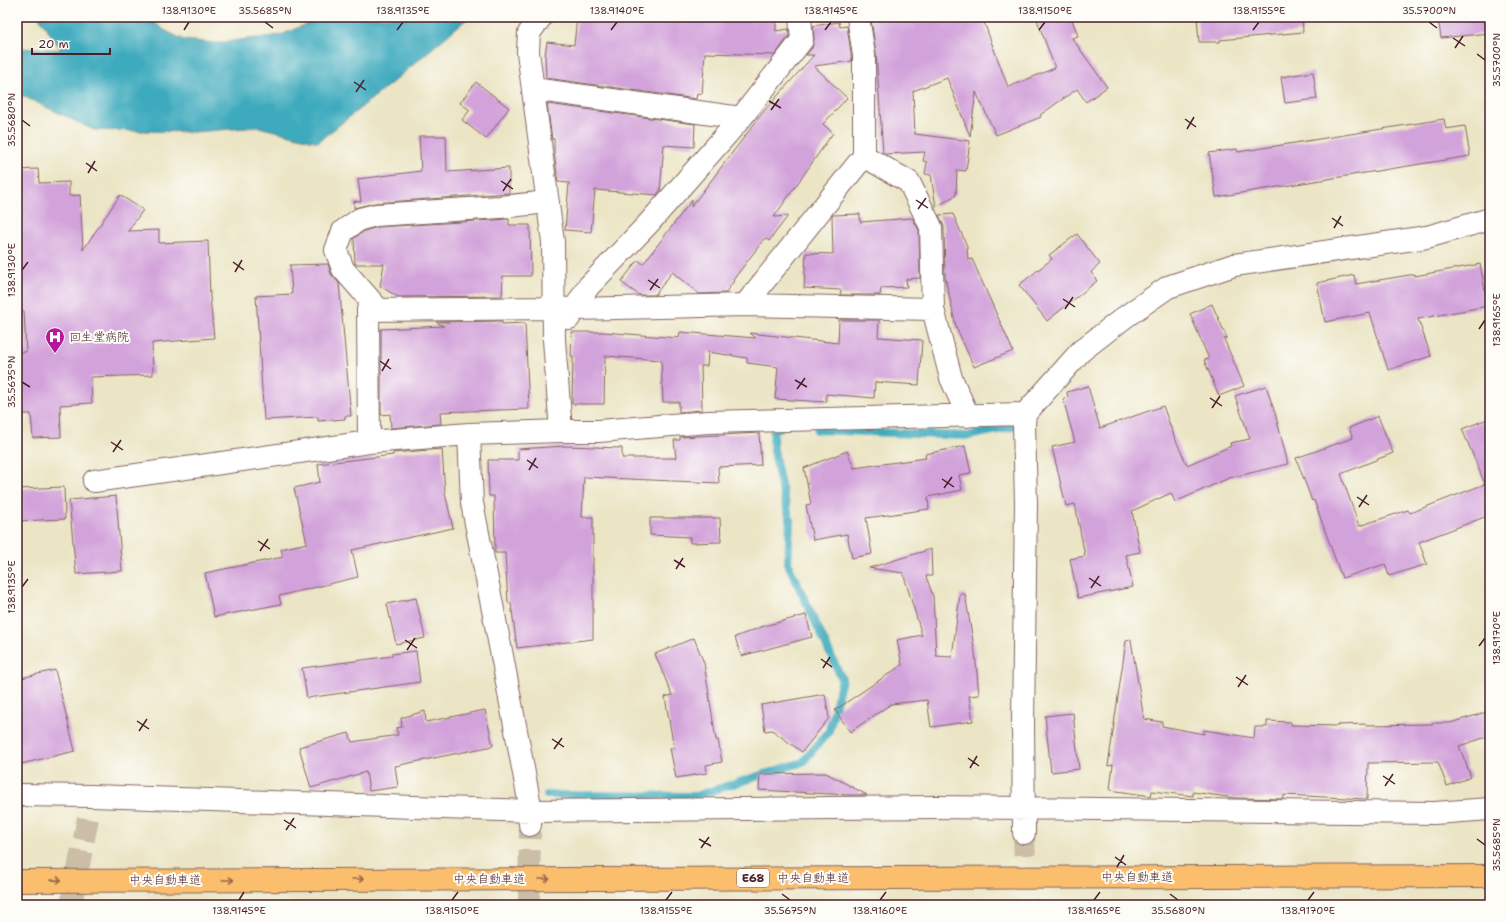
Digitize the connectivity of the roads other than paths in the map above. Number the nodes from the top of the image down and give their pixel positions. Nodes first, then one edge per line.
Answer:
1 (541, 17) edge
2 (800, 17) edge
3 (858, 17) edge
4 (533, 88) junction
5 (741, 118) junction
6 (864, 156) junction
7 (548, 202) junction
8 (1490, 219) edge
9 (745, 305) junction
10 (564, 308) junction
11 (933, 309) junction
12 (379, 310) junction
13 (1025, 414) junction
14 (968, 416) junction
15 (561, 430) junction
16 (469, 434) junction
17 (369, 442) junction
18 (94, 481) dead end
19 (17, 795) edge
20 (1025, 808) junction
21 (1490, 809) edge
22 (530, 818) junction
23 (1024, 833) tunnel mouth
24 (1490, 876) edge
25 (17, 881) edge

1 - 4 street
2 - 5 street
3 - 6 street
4 - 5 street
4 - 7 street
5 - 10 street
6 - 9 street
6 - 11 street
7 - 10 street
7 - 12 street
8 - 13 street
9 - 10 street
9 - 11 street
10 - 12 street
10 - 15 street
11 - 14 street
12 - 17 street
13 - 14 street
13 - 20 street
14 - 15 street
15 - 16 street
16 - 17 street
16 - 22 street
17 - 18 street
19 - 22 street
20 - 21 street
20 - 22 street
20 - 23 street
25 -> 24 highway, 中央自動車道 / E68

